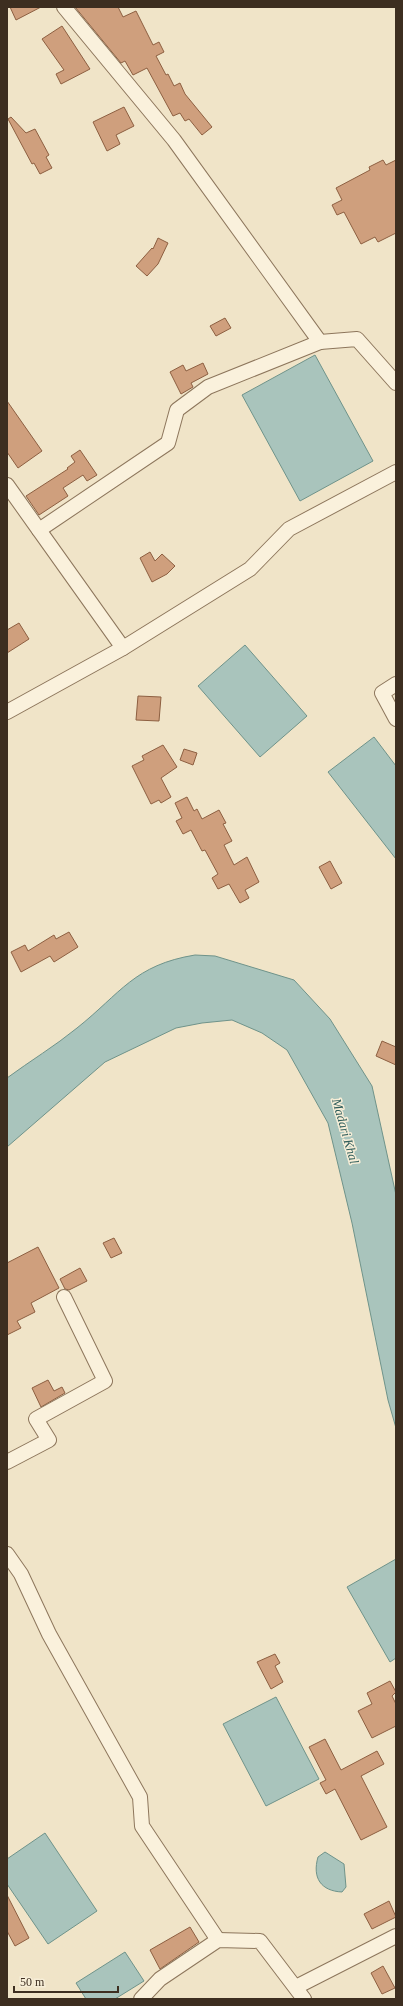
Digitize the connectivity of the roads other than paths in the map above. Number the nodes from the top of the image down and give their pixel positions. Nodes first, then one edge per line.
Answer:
1 (64, 7) edge
2 (320, 342) junction
3 (396, 383) edge
4 (396, 472) edge
5 (7, 485) edge
6 (39, 530) junction
7 (123, 648) junction
8 (396, 684) edge
9 (7, 712) edge
10 (396, 719) edge
11 (64, 1297) dead end
12 (7, 1462) edge
13 (7, 1554) edge
14 (396, 1936) edge
15 (218, 1940) junction
16 (296, 1987) junction
17 (141, 1999) edge
18 (304, 1999) edge

1 - 2 street
2 - 3 street
2 - 6 street
4 - 7 street
5 - 6 street
6 - 7 street
7 - 9 street
8 - 10 street
11 - 12 street
13 - 15 street
14 - 16 street
15 - 16 street
15 - 17 street
16 - 18 street

